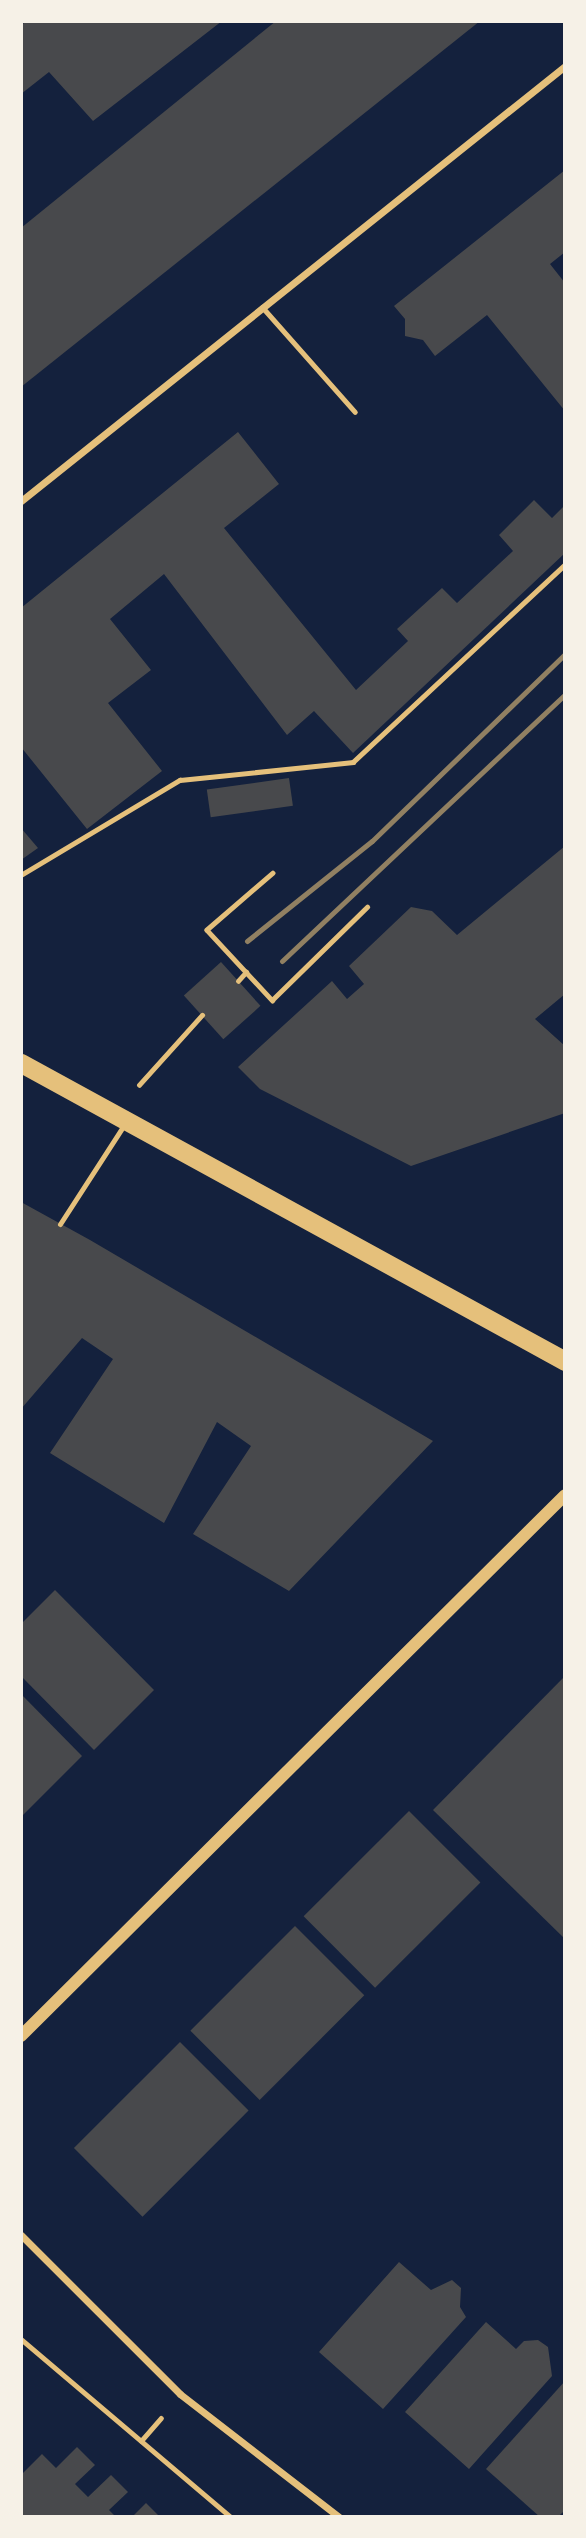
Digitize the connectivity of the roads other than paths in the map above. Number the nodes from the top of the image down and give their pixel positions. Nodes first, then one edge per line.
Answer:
1 (565, 66) edge
2 (261, 306) junction
3 (355, 412) dead end
4 (21, 501) edge
5 (21, 1063) edge
6 (121, 1116) junction
7 (61, 1224) dead end
8 (565, 1361) edge
9 (565, 1495) edge
10 (21, 2036) edge
11 (21, 2235) edge
12 (339, 2517) edge

1 - 2 street
2 - 3 lane
2 - 4 street
5 - 6 highway
6 - 7 lane
6 - 8 highway
9 - 10 street
11 - 12 street

